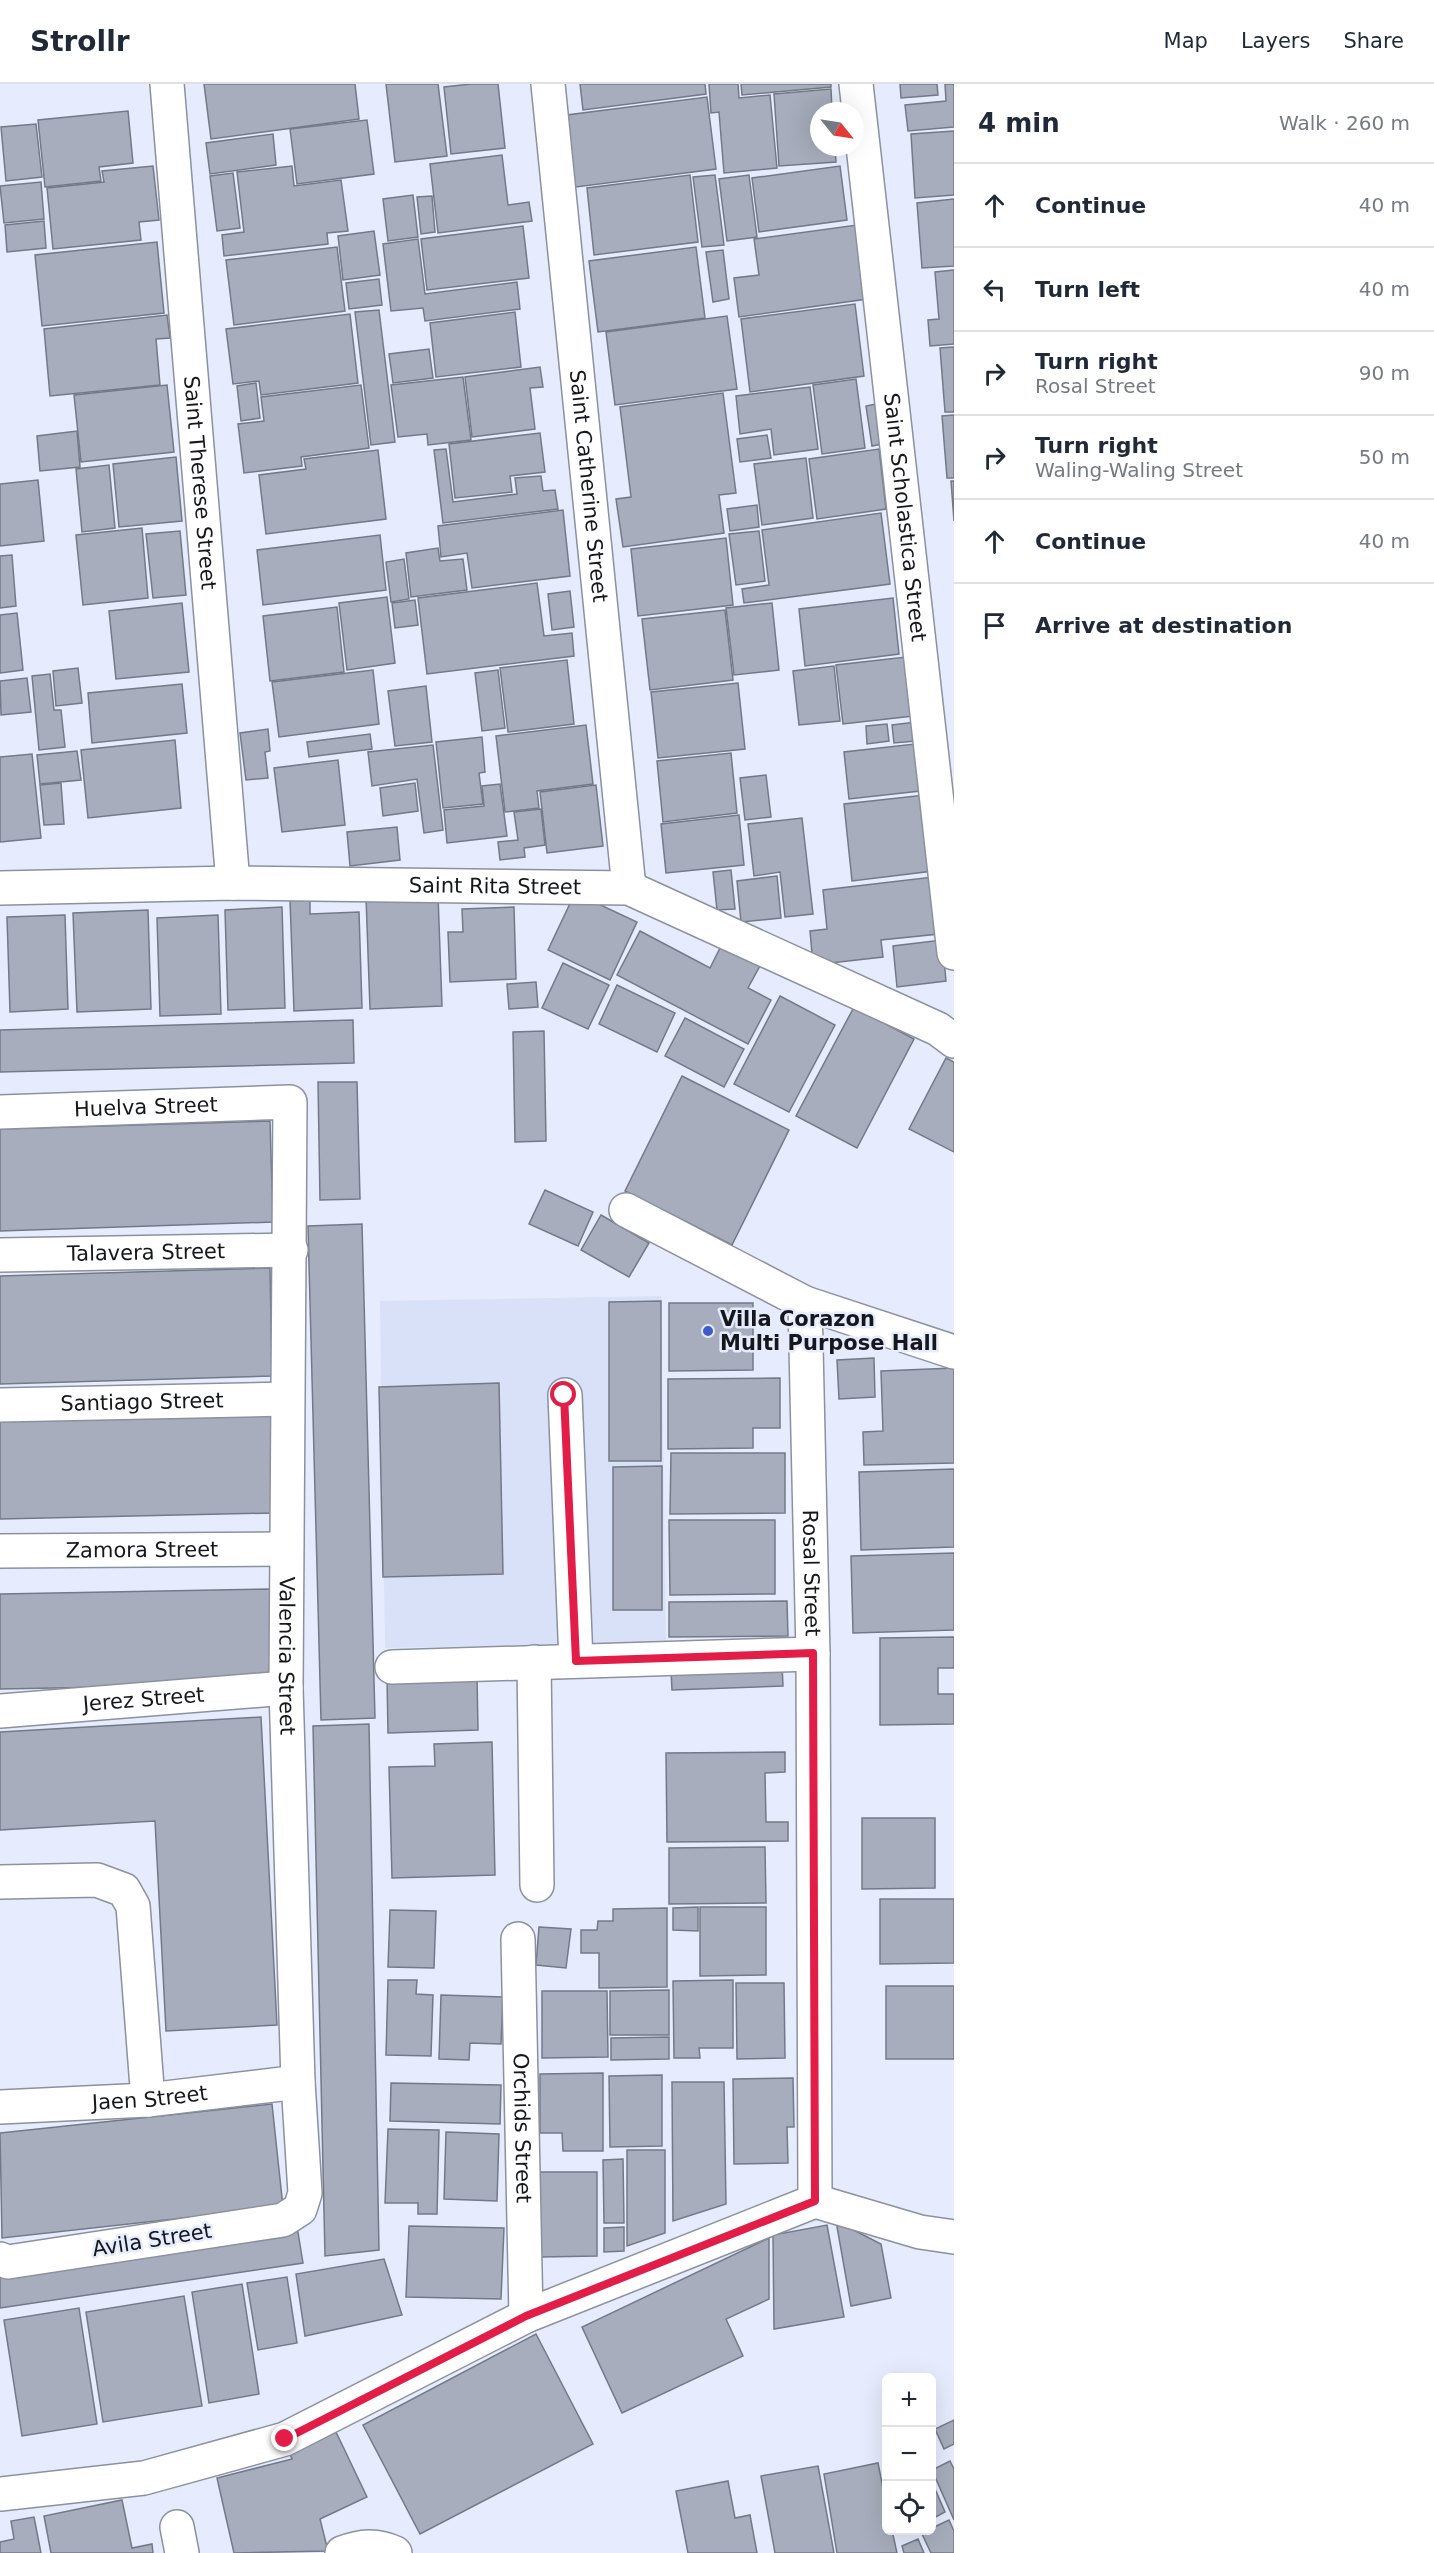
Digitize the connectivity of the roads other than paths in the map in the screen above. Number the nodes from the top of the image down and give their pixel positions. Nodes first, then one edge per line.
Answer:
1 (167, 84) edge
2 (548, 84) edge
3 (856, 84) edge
4 (233, 883) junction
5 (0, 888) edge
6 (629, 888) junction
7 (954, 952) edge
8 (954, 1041) edge
9 (290, 1102) joint
10 (0, 1112) edge
11 (626, 1210) dead end
12 (291, 1250) junction
13 (0, 1255) edge
14 (805, 1304) junction
15 (954, 1352) edge
16 (564, 1395) dead end
17 (286, 1400) junction
18 (0, 1405) edge
19 (285, 1549) junction
20 (0, 1551) edge
21 (813, 1653) junction
22 (576, 1661) junction
23 (534, 1662) junction
24 (392, 1667) dead end
25 (286, 1688) junction
26 (0, 1711) edge
27 (0, 1882) edge
28 (537, 1885) dead end
29 (518, 1939) dead end
30 (298, 2082) junction
31 (148, 2100) junction
32 (0, 2107) edge
33 (815, 2201) junction
34 (300, 2209) joint
35 (954, 2237) edge
36 (0, 2259) edge
37 (526, 2316) junction
38 (0, 2494) edge
39 (342, 2553) edge
40 (395, 2553) edge

1 - 4 street, Saint Therese Street
2 - 6 street, Saint Catherine Street
3 - 7 street, Saint Scholastica Street
4 - 5 street, Saint Rita Street
4 - 6 street, Saint Rita Street
6 - 8 street, Saint Rita Street
9 - 10 street, Huelva Street
9 - 12 street, Valencia Street
11 - 14 street
12 - 13 street, Talavera Street
12 - 17 street, Valencia Street
14 - 15 street
14 - 21 street, Rosal Street
16 - 22 street
17 - 18 street, Santiago Street
17 - 19 street, Valencia Street
19 - 20 street, Zamora Street
19 - 25 street, Valencia Street
21 - 22 street
21 - 33 street, Rosal Street
22 - 23 street
23 - 24 street
23 - 28 street
25 - 26 street, Jerez Street
25 - 30 street, Valencia Street
27 - 31 street
29 - 37 street, Orchids Street
30 - 31 street, Jaen Street
30 - 34 street, Valencia Street
31 - 32 street, Jaen Street
33 - 35 street
33 - 37 street
34 - 36 street, Avila Street
37 - 38 street
39 - 40 street

